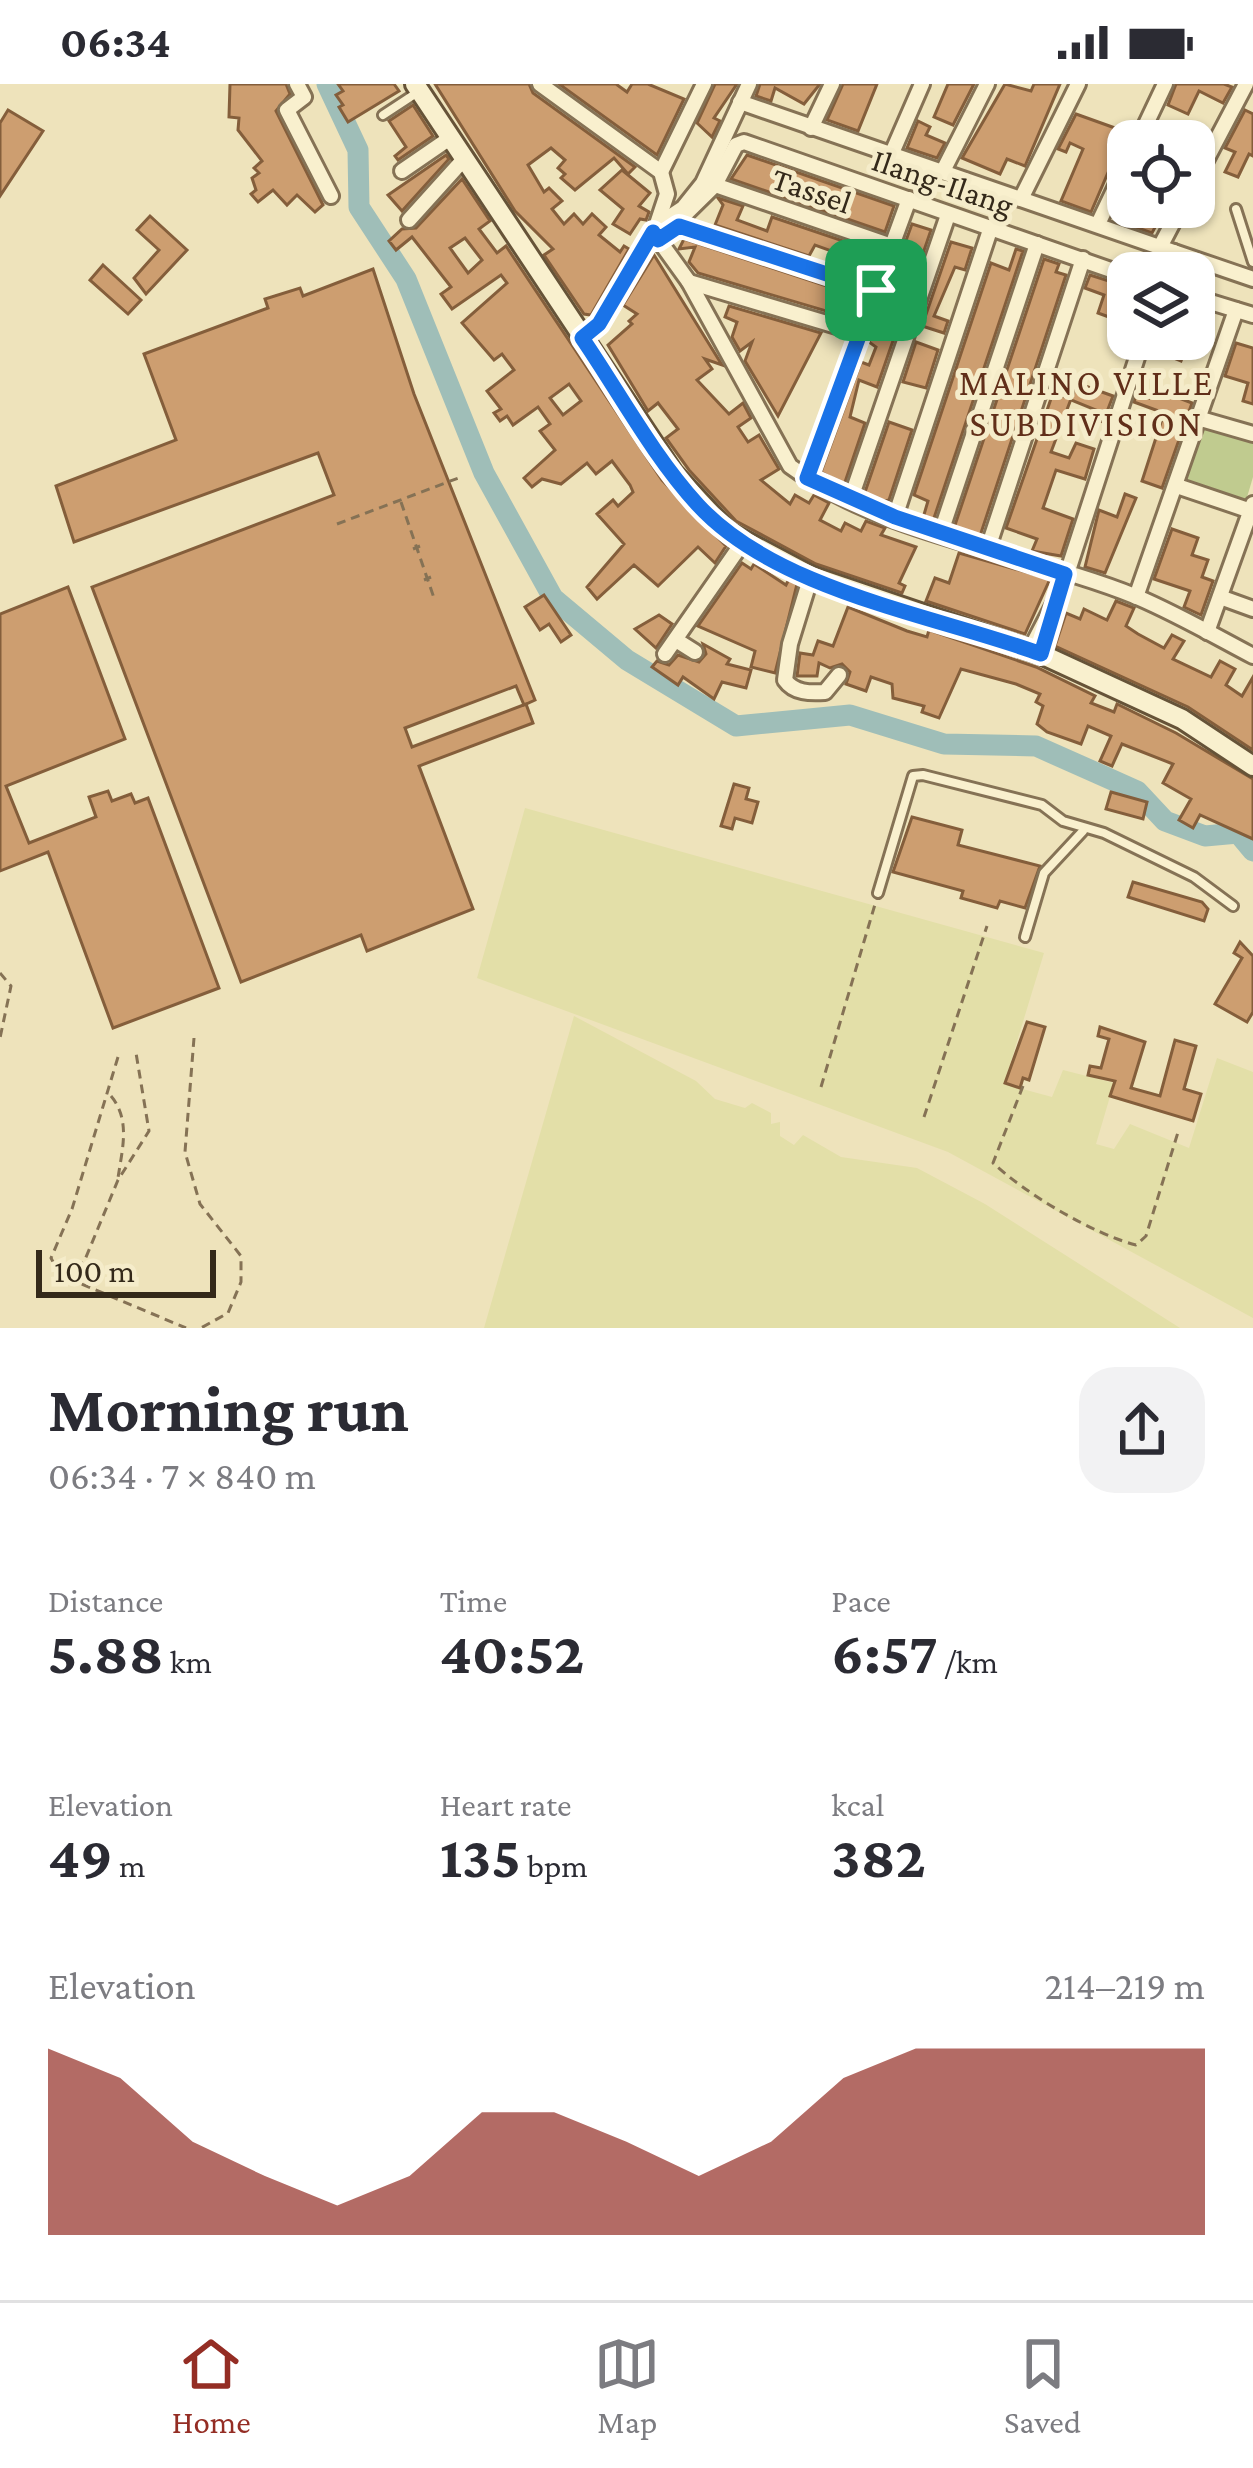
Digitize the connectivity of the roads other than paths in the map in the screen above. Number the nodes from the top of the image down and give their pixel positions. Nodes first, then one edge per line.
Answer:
1 (297, 84) edge
2 (540, 84) edge
3 (749, 84) edge
4 (832, 84) edge
5 (922, 84) edge
6 (987, 84) edge
7 (1078, 84) edge
8 (1165, 84) edge
9 (1246, 84) edge
10 (702, 85) edge
11 (417, 87) edge
12 (740, 102) junction
13 (383, 115) dead end
14 (1148, 120) edge
15 (811, 128) junction
16 (450, 138) junction
17 (1215, 143) edge
18 (892, 152) junction
19 (464, 160) junction
20 (402, 172) dead end
21 (662, 172) junction
22 (944, 172) junction
23 (716, 185) junction
24 (331, 196) dead end
25 (909, 199) junction
26 (1021, 199) junction
27 (1107, 205) edge
28 (1236, 209) dead end
29 (949, 214) junction
30 (409, 220) dead end
31 (1098, 224) junction
32 (679, 226) junction
33 (992, 227) junction
34 (1174, 228) edge
35 (656, 233) junction
36 (1037, 244) junction
37 (892, 246) junction
38 (1167, 249) junction
39 (1167, 252) edge
40 (1083, 259) junction
41 (1107, 268) edge
42 (1252, 272) edge
43 (688, 283) junction
44 (876, 290) junction
45 (1215, 304) edge
46 (1236, 310) junction
47 (1253, 315) edge
48 (860, 333) junction
49 (582, 338) junction
50 (1136, 360) edge
51 (1201, 419) junction
52 (1253, 434) edge
53 (807, 478) junction
54 (1177, 486) junction
55 (851, 498) junction
56 (1252, 507) edge
57 (895, 517) junction
58 (941, 532) junction
59 (743, 542) junction
60 (1246, 547) edge
61 (988, 548) junction
62 (1065, 574) junction
63 (811, 576) junction
64 (1136, 597) junction
65 (1220, 597) junction
66 (1253, 609) edge
67 (1208, 632) junction
68 (676, 640) junction
69 (1038, 645) junction
70 (695, 652) dead end
71 (665, 654) dead end
72 (1253, 656) edge
73 (839, 675) dead end
74 (1253, 766) edge
75 (1084, 830) junction
76 (878, 893) road end
77 (1233, 906) dead end
78 (1025, 937) dead end

1 - 24 street
2 - 21 street
3 - 12 street
4 - 15 street
5 - 18 street
6 - 22 street
7 - 26 street
8 - 14 street
9 - 17 street
10 - 21 street
11 - 13 lane
11 - 16 street
12 - 15 street
12 - 35 street
15 - 18 street
16 - 19 street
16 - 20 street
18 - 22 street
19 - 30 street
19 - 49 street
21 - 35 street
22 - 26 street
23 - 25 street, Ilang-Ilang
23 - 32 street
23 - 37 street, Tassel
25 - 29 street, Ilang-Ilang
25 - 37 street
26 - 31 street
27 - 31 street
28 - 42 lane
29 - 33 street, Ilang-Ilang
29 - 55 street
31 - 38 street
32 - 35 street
32 - 44 street
33 - 36 street, Ilang-Ilang
33 - 57 street
34 - 38 street
35 - 43 street
35 - 49 street
36 - 40 street, Ilang-Ilang
36 - 58 street
37 - 44 street
38 - 39 street
38 - 42 street
40 - 41 street, Ilang-Ilang
40 - 61 street
43 - 48 street
43 - 53 street
44 - 48 street
45 - 46 street
46 - 47 street
46 - 51 street
48 - 53 street
49 - 59 street
50 - 62 street
51 - 52 street
51 - 54 street
53 - 55 street
54 - 56 street
54 - 64 street
55 - 57 street
56 - 60 street
57 - 58 street
58 - 61 street
59 - 63 street
59 - 68 street
60 - 65 street
61 - 62 street
62 - 64 street
62 - 69 street
63 - 69 street
63 - 73 street
64 - 67 street
65 - 66 street
65 - 67 street
67 - 72 street
68 - 70 street
68 - 71 street
69 - 74 street
75 - 76 lane
75 - 77 lane
75 - 78 lane

